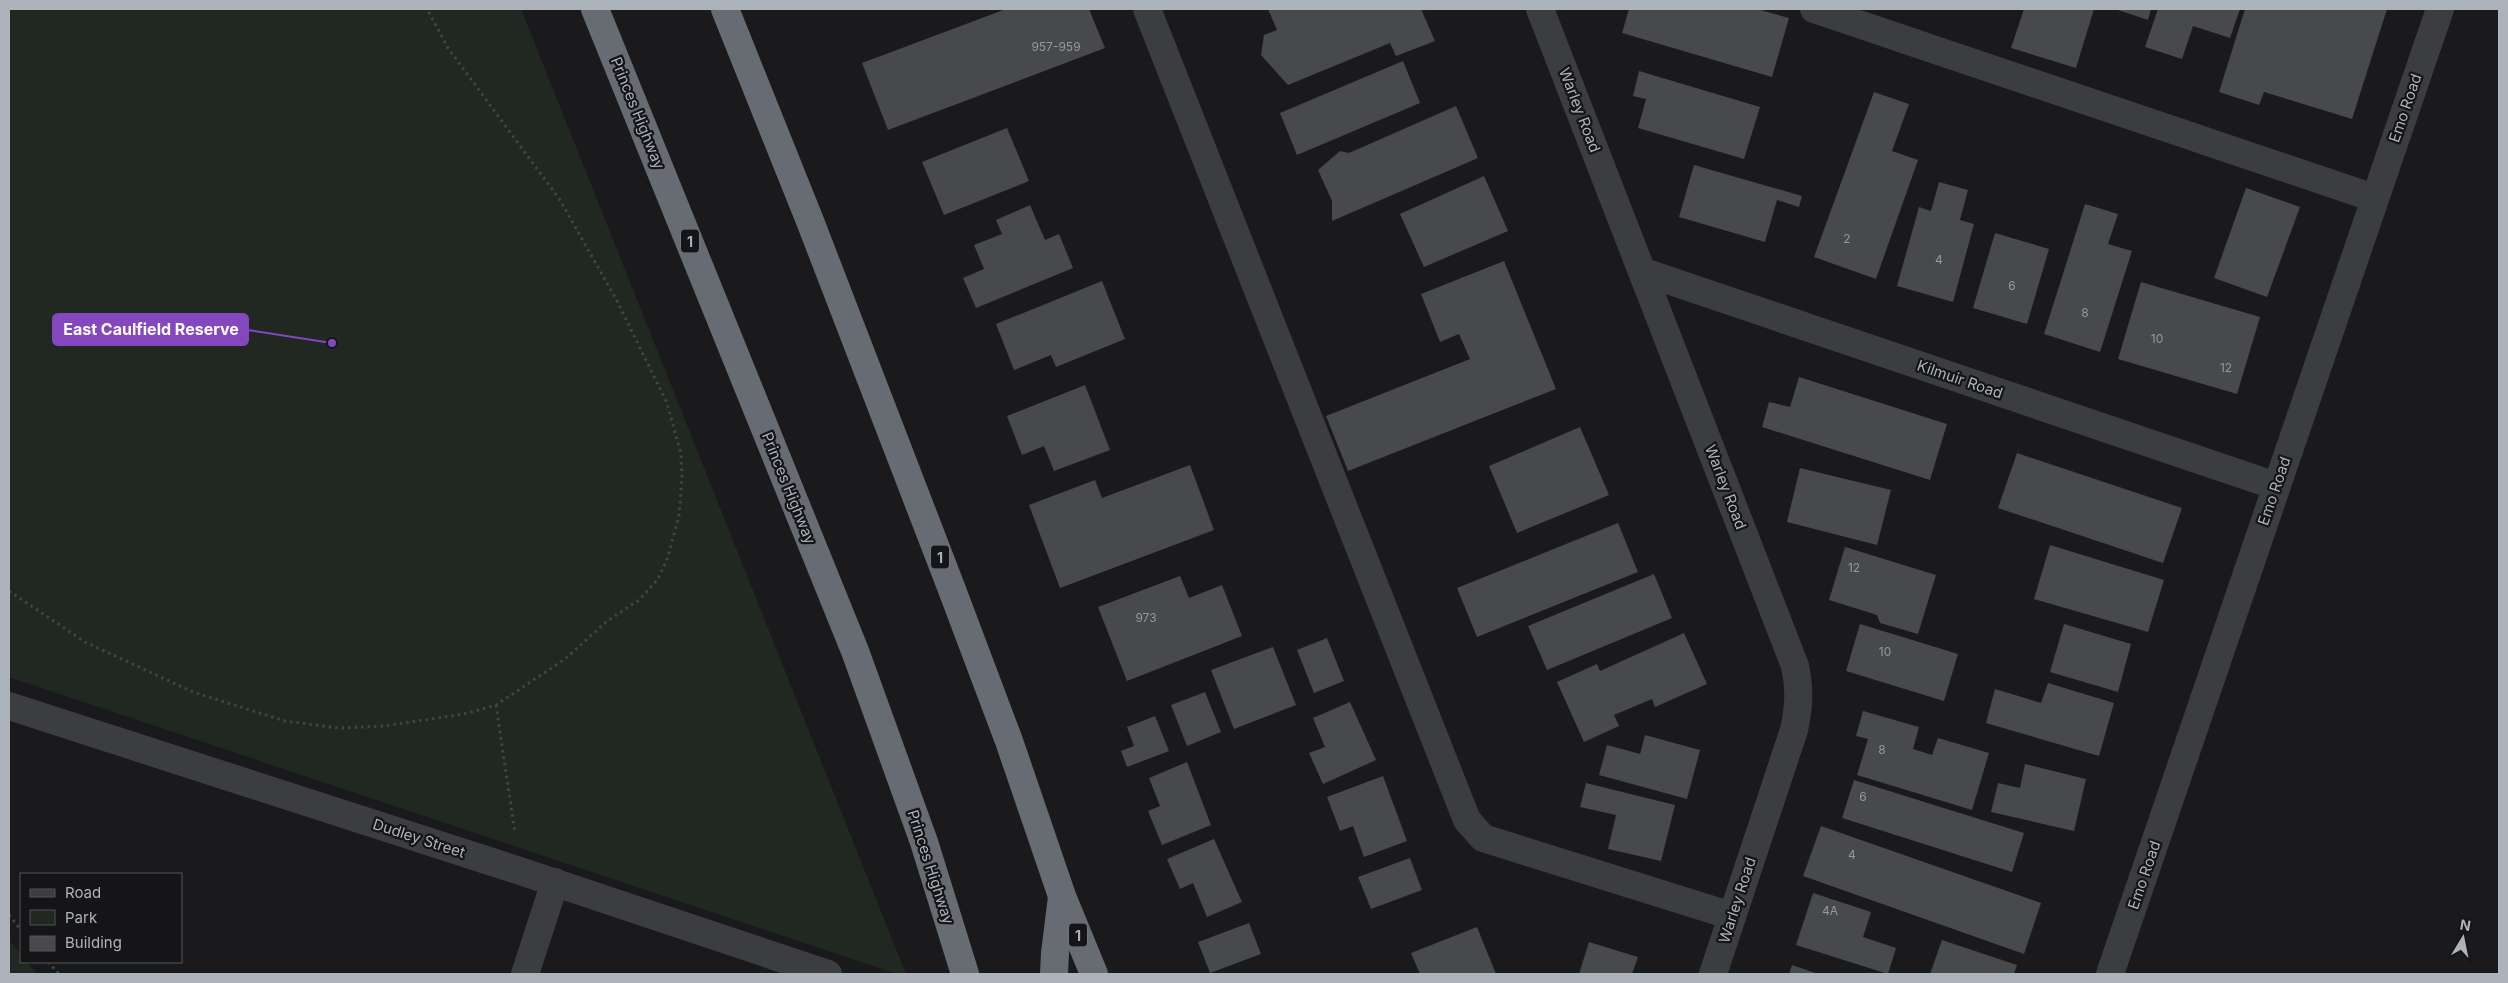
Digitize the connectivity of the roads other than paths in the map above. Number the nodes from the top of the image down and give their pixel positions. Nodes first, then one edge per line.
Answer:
1 (595, 9) edge
2 (725, 9) edge
3 (1148, 9) edge
4 (1540, 9) edge
5 (1814, 9) edge
6 (2440, 9) edge
7 (2374, 198) junction
8 (1644, 272) junction
9 (2276, 486) junction
10 (9, 706) edge
11 (555, 882) junction
12 (1062, 896) junction
13 (1732, 916) junction
14 (525, 974) edge
15 (828, 974) edge
16 (965, 974) edge
17 (1054, 974) edge
18 (1094, 974) edge
19 (1713, 974) edge
20 (2110, 974) edge

1 - 16 highway, Princes Highway / 1
2 - 12 highway, 1
3 - 13 street
4 - 8 street, Warley Road
5 - 7 street
6 - 7 street, Emo Road
7 - 9 street, Emo Road
8 - 9 street, Kilmuir Road
8 - 13 street, Warley Road
9 - 20 street, Emo Road
10 - 11 street, Dudley Street
11 - 14 street
11 - 15 street, Dudley Street
12 - 17 highway
12 - 18 highway, 1
13 - 19 street, Warley Road

